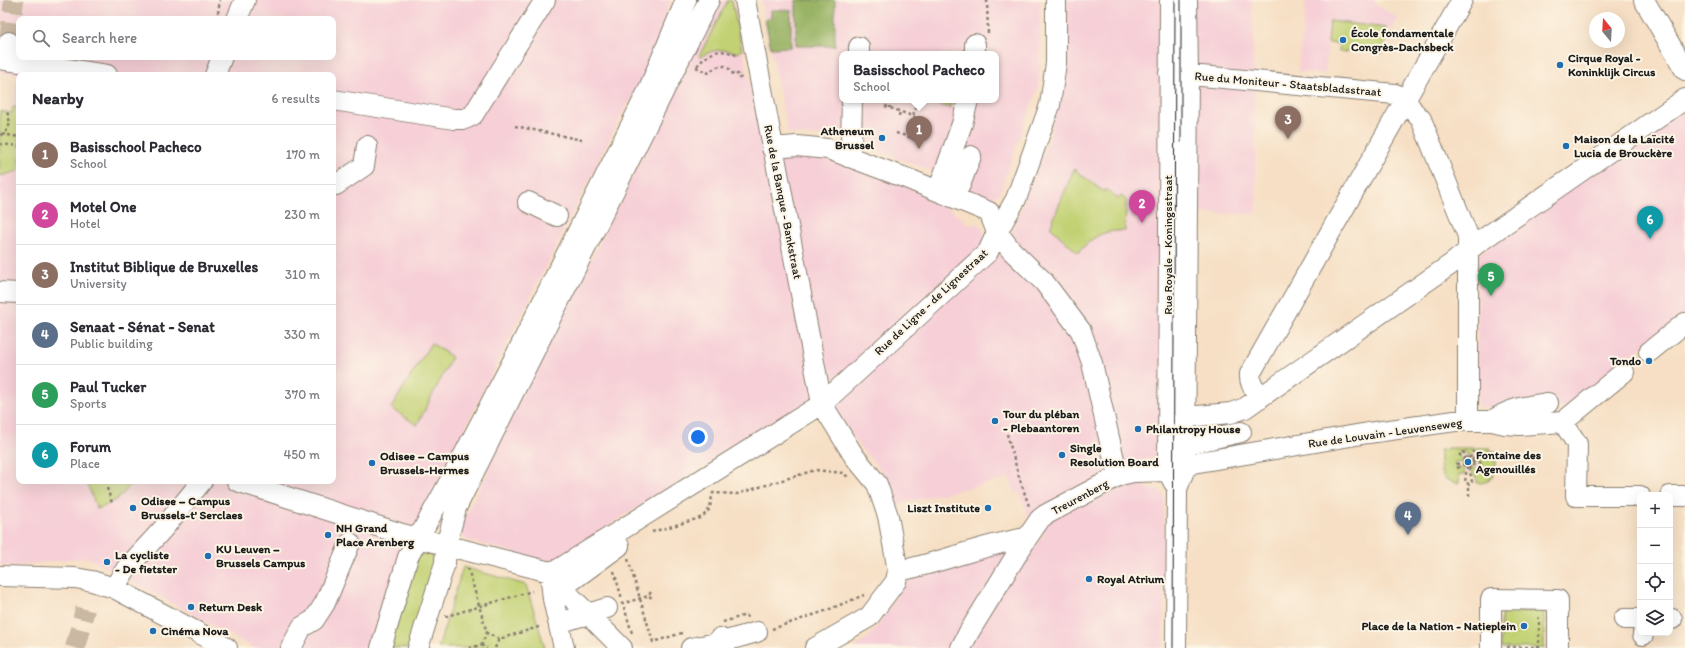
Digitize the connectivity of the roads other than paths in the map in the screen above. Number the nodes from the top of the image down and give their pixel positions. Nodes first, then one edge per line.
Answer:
1 (245, 0) edge
2 (545, 0) edge
3 (686, 0) edge
4 (709, 0) edge
5 (745, 0) edge
6 (1056, 0) edge
7 (1170, 0) edge
8 (1187, 0) edge
9 (1462, 0) edge
10 (1644, 0) edge
11 (238, 16) edge
12 (5, 53) edge
13 (16, 55) edge
14 (37, 60) edge
15 (221, 60) edge
16 (1685, 70) edge
17 (93, 72) edge
18 (216, 72) edge
19 (1179, 74) junction
20 (1685, 99) edge
21 (336, 100) edge
22 (1406, 100) junction
23 (852, 103) edge
24 (967, 103) edge
25 (367, 146) dead end
26 (772, 148) junction
27 (971, 156) dead end
28 (848, 157) junction
29 (336, 185) dead end
30 (945, 194) junction
31 (528, 202) dead end
32 (557, 216) dead end
33 (997, 232) junction
34 (1469, 250) junction
35 (0, 292) edge
36 (16, 293) edge
37 (1685, 323) edge
38 (1260, 398) junction
39 (1548, 403) dead end
40 (822, 404) junction
41 (1242, 416) junction
42 (1186, 417) junction
43 (1468, 421) junction
44 (1492, 421) junction
45 (1563, 422) junction
46 (1197, 442) dead end
47 (1177, 469) junction
48 (1120, 475) junction
49 (200, 484) edge
50 (245, 484) edge
51 (1637, 496) edge
52 (1673, 496) edge
53 (1685, 496) edge
54 (354, 532) junction
55 (419, 538) junction
56 (1027, 538) junction
57 (446, 546) junction
58 (629, 547) road end
59 (898, 571) junction
60 (0, 576) edge
61 (563, 583) junction
62 (114, 588) junction
63 (597, 611) junction
64 (565, 621) dead end
65 (761, 630) road end
66 (689, 640) edge
67 (1500, 644) edge
68 (627, 646) edge
69 (227, 648) edge
70 (291, 648) edge
71 (381, 648) edge
72 (418, 648) edge
73 (564, 648) edge
74 (816, 648) edge
75 (961, 648) edge
76 (1176, 648) edge
77 (1558, 648) edge

1 - 11 street
2 - 21 street
3 - 55 street
4 - 57 street
5 - 26 street, Rue de la Banque - Bankstraat
6 - 33 street, Rue de Ligne - de Lignestraat
7 - 19 street, Rue Royale - Koningsstraat
8 - 19 street, Rue Royale - Koningsstraat
9 - 22 street
10 - 16 street
12 - 13 street
14 - 17 street
15 - 18 street
19 - 22 street, Rue du Moniteur - Staatsbladsstraat
19 - 42 street, Rue Royale - Koningsstraat
19 - 47 street, Rue Royale - Koningsstraat
20 - 34 street
22 - 34 street
22 - 38 street
23 - 28 street
24 - 30 street
25 - 29 street
26 - 28 street
26 - 40 street, Rue de la Banque - Bankstraat
27 - 30 street
28 - 30 street
30 - 33 street
31 - 32 street
33 - 40 street, Rue de Ligne - de Lignestraat
33 - 48 street
34 - 38 street
34 - 43 street
35 - 36 street
37 - 45 street
38 - 41 street
39 - 44 street
40 - 59 street
40 - 61 street, Rue de Ligne - de Lignestraat
41 - 42 street
41 - 46 street
42 - 47 street, Rue Royale - Koningsstraat
43 - 44 street, Rue de Louvain - Leuvenseweg
43 - 47 street, Rue de Louvain - Leuvenseweg
44 - 45 street, Rue de Louvain - Leuvenseweg
45 - 51 street
47 - 48 street, Treurenberg
47 - 76 street, Rue Royale - Koningsstraat
48 - 56 street, Treurenberg
49 - 62 street
50 - 54 street
52 - 53 street
54 - 55 street
54 - 70 street
55 - 57 street
55 - 71 street
56 - 59 street
56 - 75 street, Treurenberg
57 - 61 street
57 - 72 street
58 - 61 street
59 - 74 street
60 - 62 street
61 - 63 street
61 - 73 street
62 - 69 street
63 - 64 street
63 - 68 street
65 - 66 street
67 - 77 street

